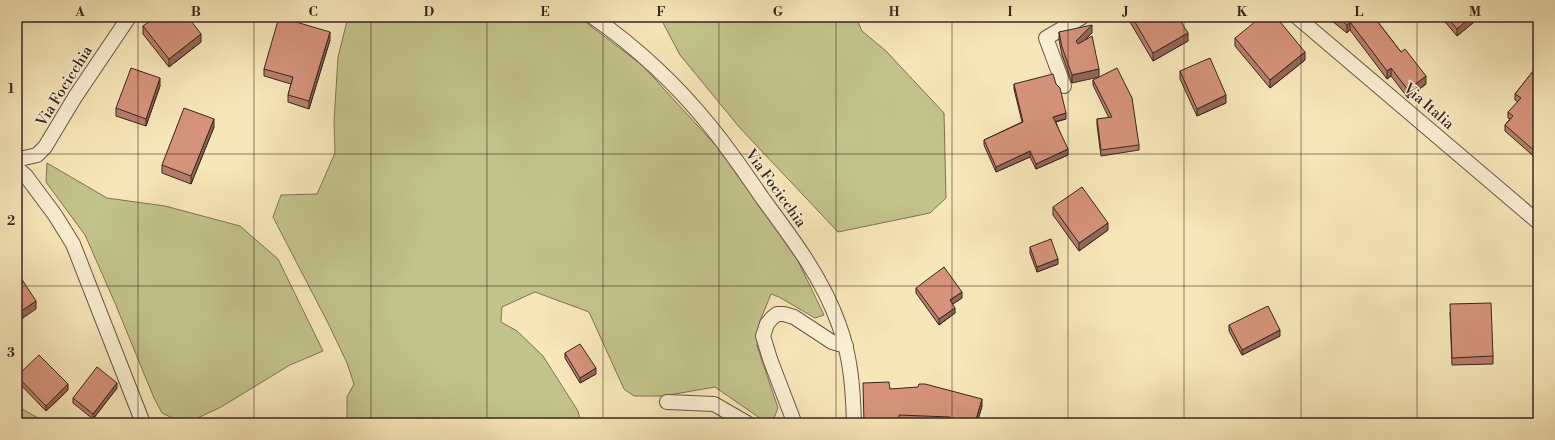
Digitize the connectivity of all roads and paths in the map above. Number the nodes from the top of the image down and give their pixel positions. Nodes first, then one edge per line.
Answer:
1 (129, 17) edge
2 (593, 17) edge
3 (1082, 17) edge
4 (1297, 17) edge
5 (1064, 86) dead end
6 (17, 158) edge
7 (17, 168) edge
8 (1538, 222) edge
9 (846, 346) junction
10 (668, 402) dead end
11 (143, 423) edge
12 (747, 423) edge
13 (793, 423) edge
14 (854, 423) edge

1 - 6 street, Via Focicchia
2 - 9 street, Via Focicchia
3 - 5 street
4 - 8 street, Via Italia
7 - 11 street
9 - 13 street
9 - 14 street, Via Focicchia
10 - 12 street

